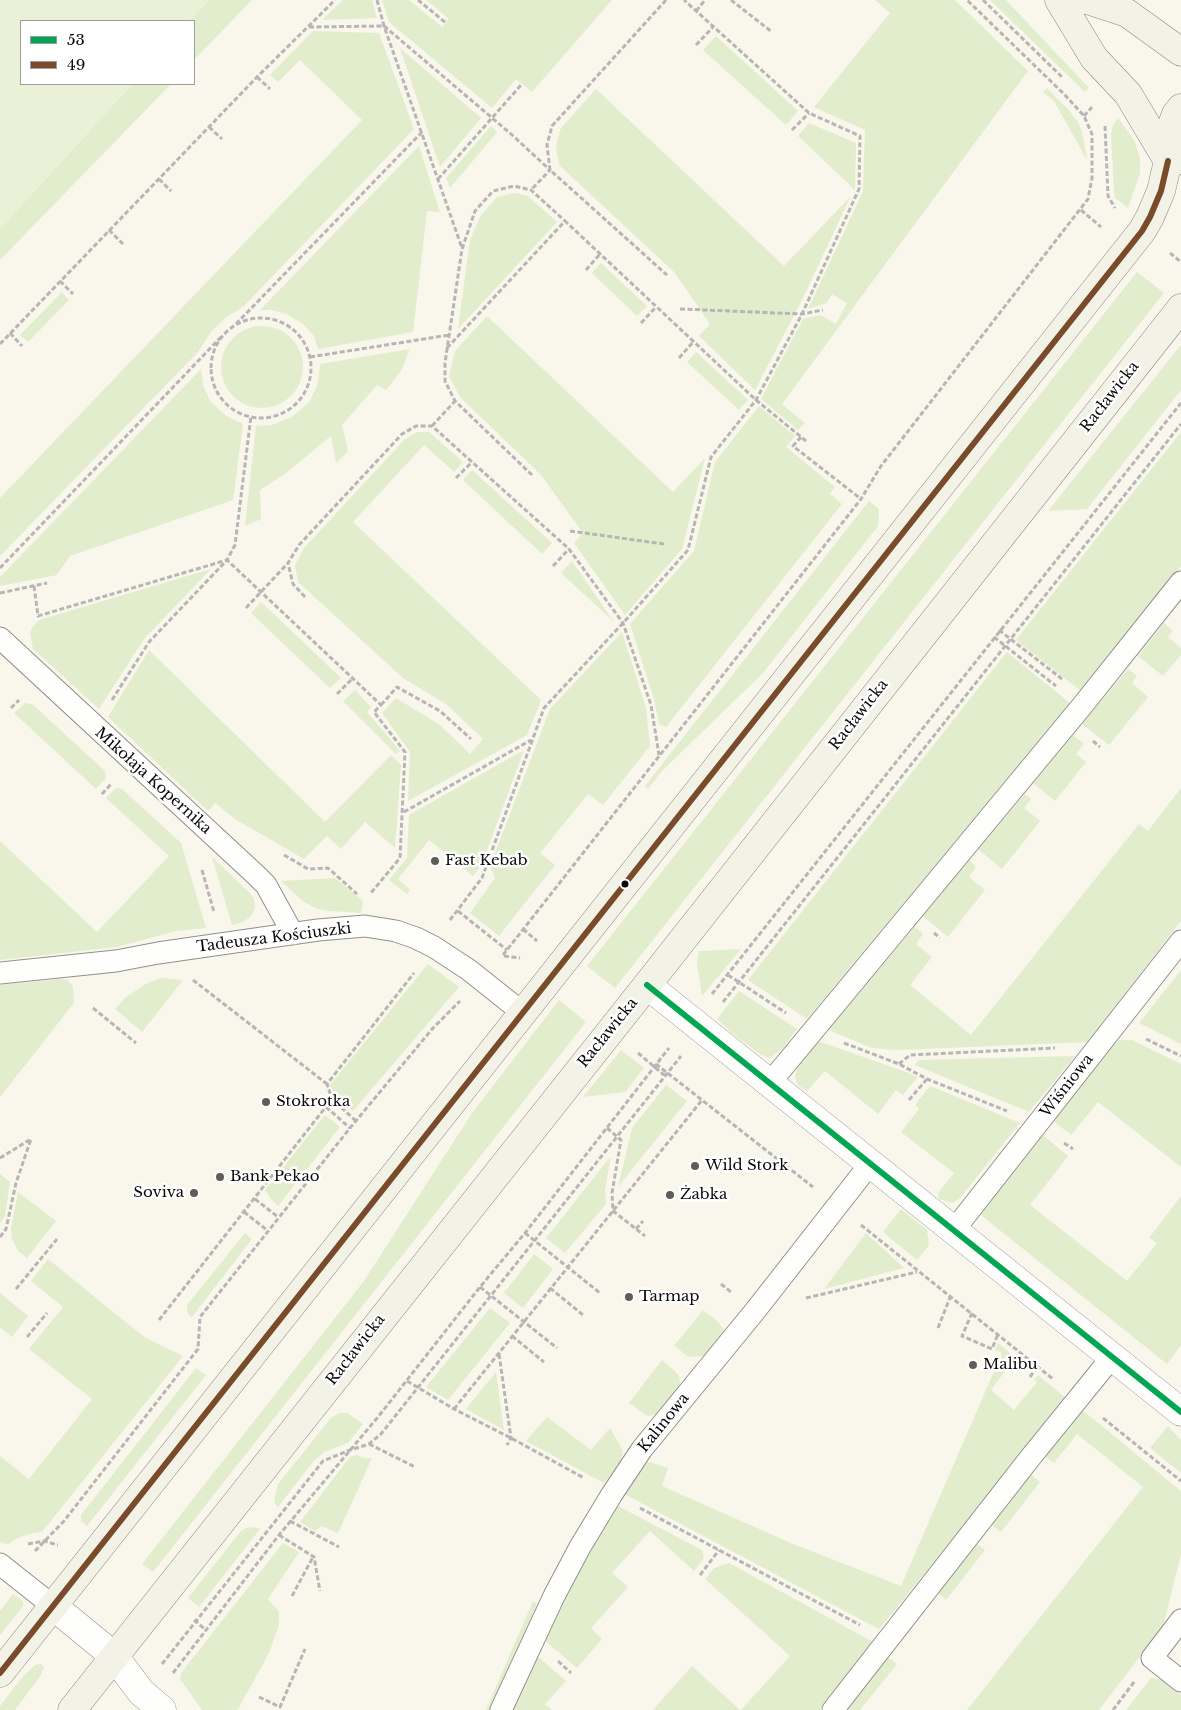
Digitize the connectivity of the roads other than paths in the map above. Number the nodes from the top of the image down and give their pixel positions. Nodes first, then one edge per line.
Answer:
1 (1060, 0) edge
2 (1087, 0) edge
3 (1181, 52) edge
4 (1181, 108) edge
5 (1168, 161) junction
6 (1181, 187) edge
7 (1181, 308) edge
8 (1181, 582) edge
9 (0, 638) edge
10 (293, 934) junction
11 (1181, 941) edge
12 (0, 972) edge
13 (647, 985) junction
14 (523, 1013) junction
15 (769, 1084) junction
16 (870, 1164) junction
17 (954, 1230) junction
18 (1112, 1357) junction
19 (1181, 1412) edge
20 (0, 1564) edge
21 (53, 1606) junction
22 (1181, 1620) edge
23 (114, 1656) junction
24 (0, 1673) edge
25 (1181, 1681) edge
26 (72, 1710) edge
27 (162, 1710) edge
28 (501, 1710) edge
29 (833, 1710) edge

1 - 5 street
2 - 3 street
4 - 5 street
5 - 6 street
5 - 14 street
7 - 13 street, Racławicka
8 - 15 lane
9 - 10 lane, Mikołaja Kopernika
10 - 12 lane, Tadeusza Kościuszki
10 - 14 lane, Tadeusza Kościuszki
11 - 17 lane, Wiśniowa
13 - 15 street
13 - 23 street, Racławicka
14 - 21 street
15 - 16 street
16 - 17 street
16 - 28 lane, Kalinowa
17 - 18 street
18 - 19 street
18 - 29 lane
20 - 21 lane
21 - 23 street
21 - 24 street
22 - 25 lane
23 - 26 street, Racławicka
23 - 27 street

